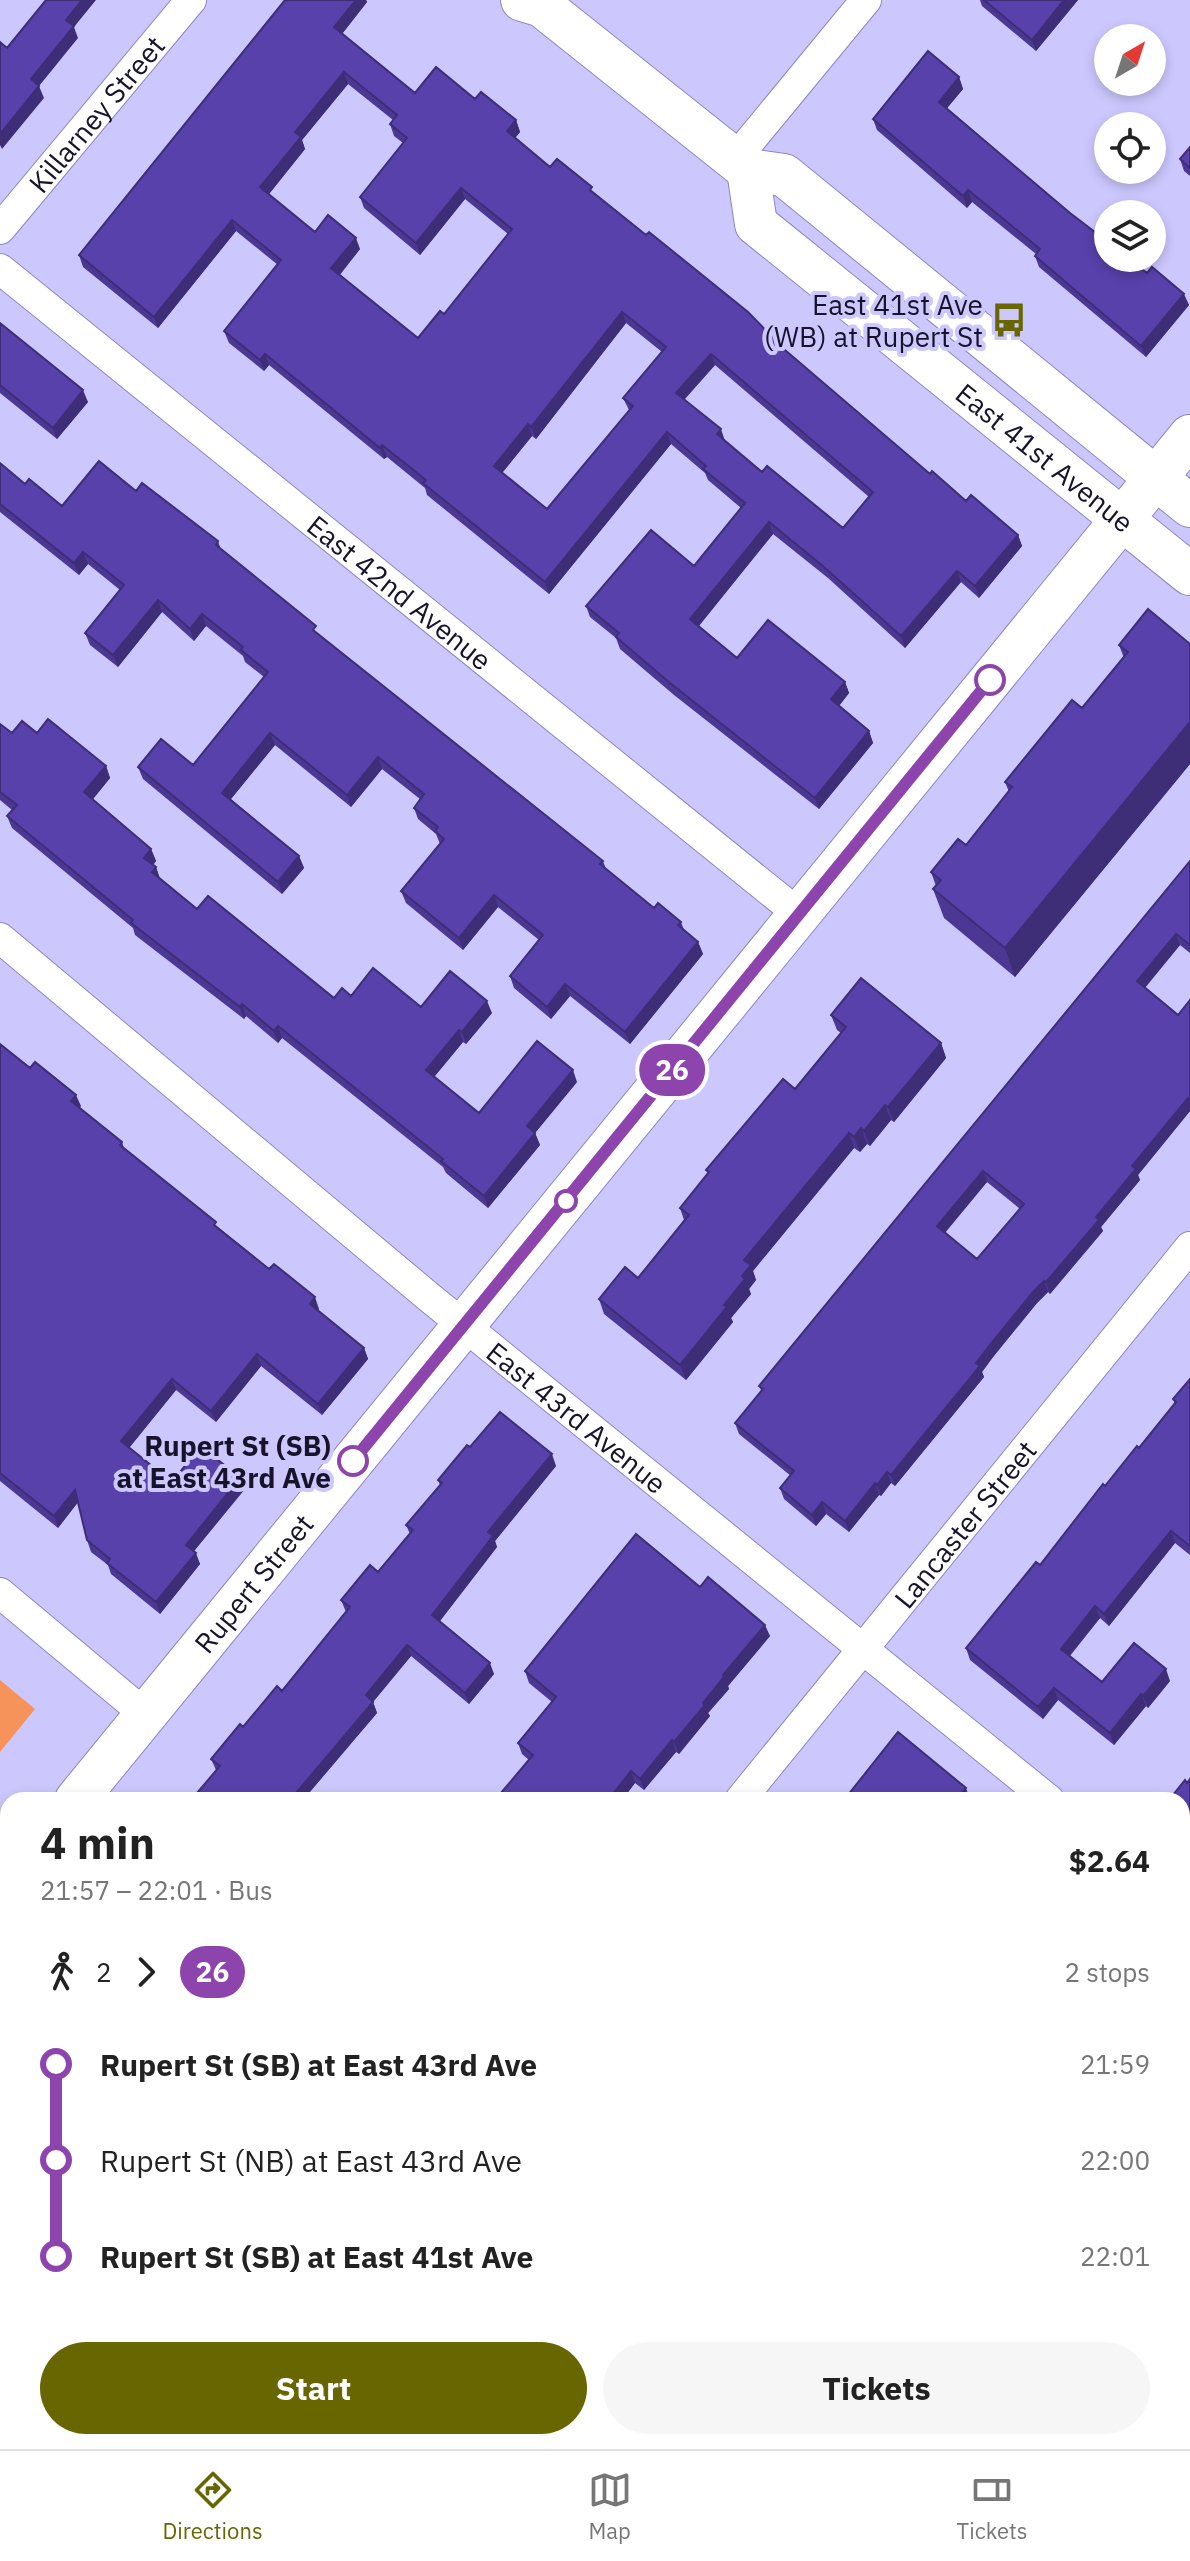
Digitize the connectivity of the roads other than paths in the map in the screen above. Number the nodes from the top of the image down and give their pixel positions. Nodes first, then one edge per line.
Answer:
1 (191, 0) edge
2 (866, 0) edge
3 (534, 2) edge
4 (741, 164) junction
5 (0, 229) edge
6 (0, 269) edge
7 (1190, 436) edge
8 (1156, 477) junction
9 (1190, 506) edge
10 (1121, 519) junction
11 (1190, 574) edge
12 (800, 915) junction
13 (0, 938) edge
14 (1190, 1247) edge
15 (465, 1326) junction
16 (0, 1593) edge
17 (863, 1647) junction
18 (146, 1715) junction
19 (83, 1792) edge
20 (746, 1792) edge
21 (1039, 1792) edge

1 - 5 street, Killarney Street
2 - 4 street
3 - 4 street, East 41st Avenue
4 - 8 street, East 41st Avenue
4 - 10 street, East 41st Avenue
6 - 12 street, East 42nd Avenue
7 - 8 street, Rupert Street
8 - 9 street, East 41st Avenue
8 - 10 street, Rupert Street
10 - 11 street, East 41st Avenue
10 - 12 street, Rupert Street
12 - 15 street, Rupert Street
13 - 15 street, East 43rd Avenue
14 - 17 street, Lancaster Street
15 - 17 street, East 43rd Avenue
15 - 18 street, Rupert Street
16 - 18 street
17 - 20 street, Lancaster Street
17 - 21 street, East 43rd Avenue
18 - 19 street, Rupert Street

